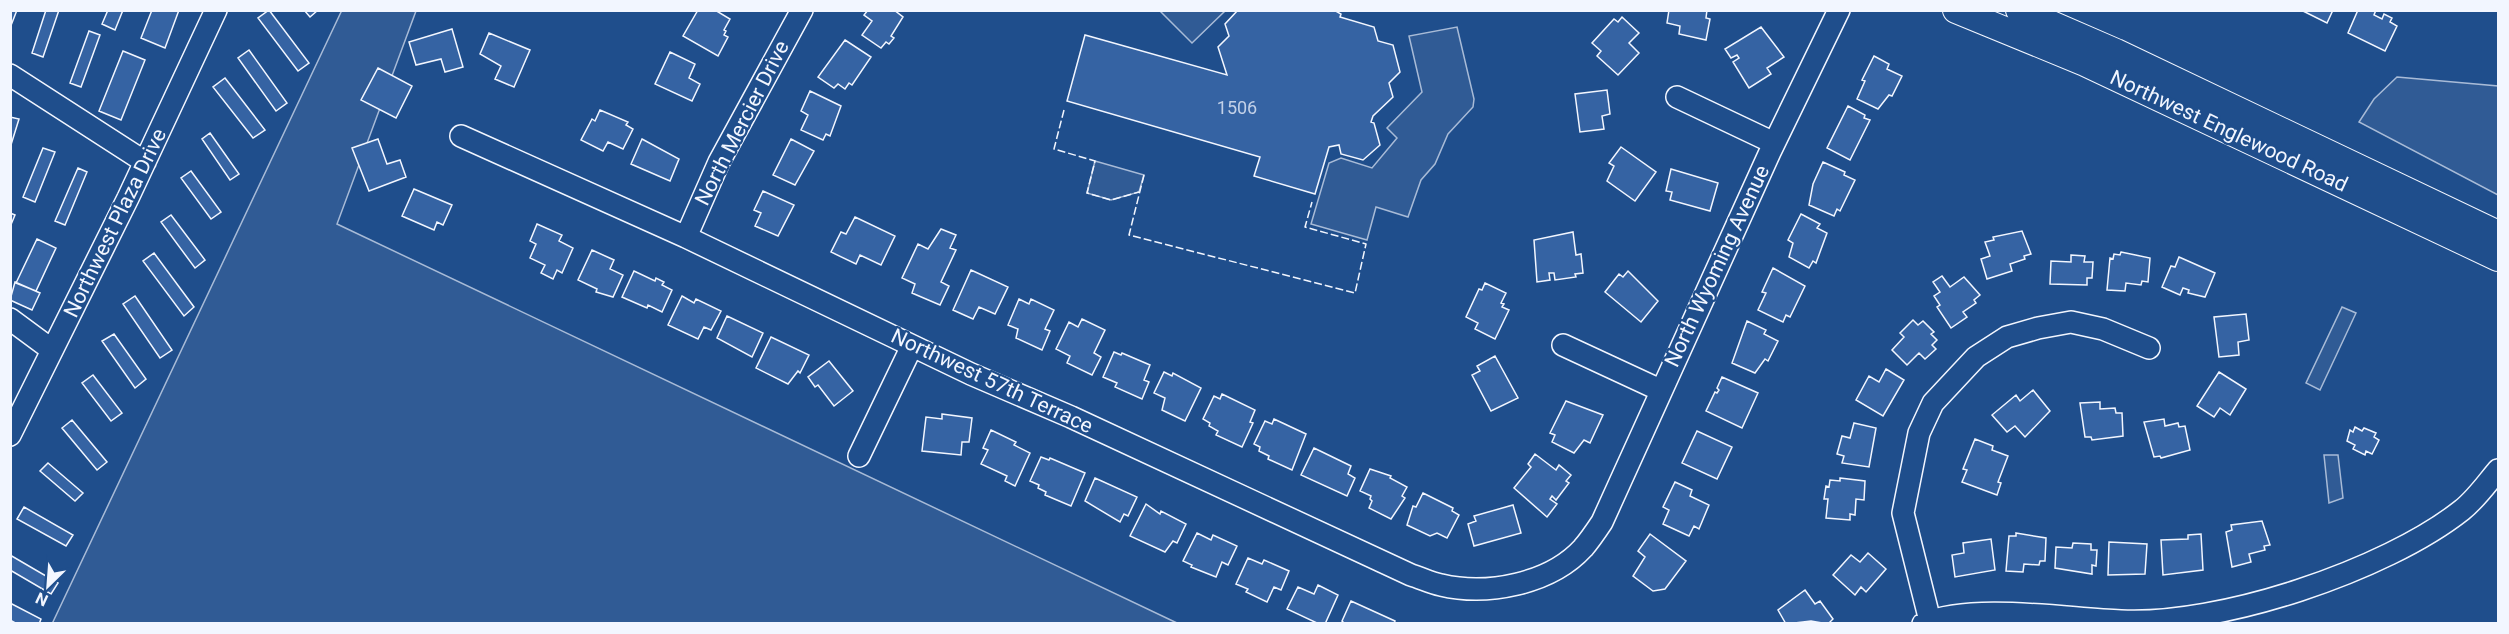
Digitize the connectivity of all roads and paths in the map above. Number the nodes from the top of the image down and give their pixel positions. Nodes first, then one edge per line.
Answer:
1 (216, 10) edge
2 (1839, 10) edge
3 (1956, 10) edge
4 (2019, 10) edge
5 (792, 14) edge
6 (10, 75) edge
7 (1677, 98) dead end
8 (461, 136) dead end
9 (1774, 143) junction
10 (145, 162) junction
11 (2499, 234) edge
12 (686, 237) junction
13 (2499, 258) edge
14 (10, 319) edge
15 (912, 345) junction
16 (1563, 345) dead end
17 (2149, 348) dead end
18 (52, 350) junction
19 (1660, 390) junction
20 (10, 435) edge
21 (859, 456) dead end
22 (2499, 470) edge
23 (1530, 580) joint
24 (1926, 622) edge

1 - 10 street, Northwest Plaza Drive
2 - 9 street, North Wyoming Avenue
3 - 13 main road, Northwest Englewood Road
4 - 11 main road, Northwest Englewood Road
5 - 12 street, North Mercier Drive
6 - 10 street
7 - 9 street, North Wyoming Avenue
8 - 12 street, Northwest 57th Terrace
9 - 19 street, North Wyoming Avenue
10 - 18 street, Northwest Plaza Drive
12 - 15 street, Northwest 57th Terrace
14 - 18 street
15 - 21 street
15 - 23 street, Northwest 57th Terrace
16 - 19 street, North Wyoming Avenue
17 - 24 street
18 - 20 street, Northwest Plaza Drive
19 - 23 street, North Wyoming Avenue
22 - 24 street

